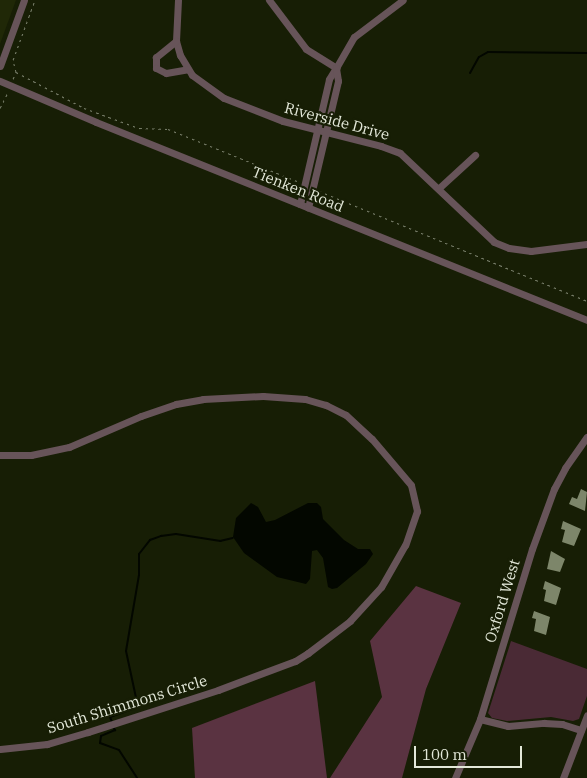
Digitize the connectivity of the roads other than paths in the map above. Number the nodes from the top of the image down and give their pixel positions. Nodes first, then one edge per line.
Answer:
1 (24, 0) edge
2 (178, 0) edge
3 (269, 0) edge
4 (403, 0) edge
5 (176, 41) junction
6 (0, 66) edge
7 (336, 68) junction
8 (188, 69) junction
9 (0, 82) edge
10 (317, 131) junction
11 (326, 133) junction
12 (475, 155) dead end
13 (439, 188) junction
14 (300, 204) junction
15 (308, 208) junction
16 (587, 244) edge
17 (587, 320) edge
18 (587, 437) edge
19 (0, 455) edge
20 (587, 715) edge
21 (480, 719) junction
22 (581, 730) junction
23 (0, 750) edge
24 (455, 778) edge
25 (563, 778) edge

1 - 6 street
2 - 5 street, Riverside Drive
3 - 7 street
4 - 7 street
5 - 8 street, Riverside Drive
5 - 8 street
7 - 10 street
7 - 11 street
8 - 10 street, Riverside Drive
9 - 14 street, Tienken Road
10 - 11 street, Riverside Drive
10 - 14 street
11 - 13 street, Riverside Drive
11 - 15 street
12 - 13 street
13 - 16 street, Riverside Drive
14 - 15 street, Tienken Road
15 - 17 street, Tienken Road
18 - 21 street, Oxford West
19 - 23 street, South Shimmons Circle
20 - 22 street
21 - 22 street
21 - 24 street, Oxford West
22 - 25 street

